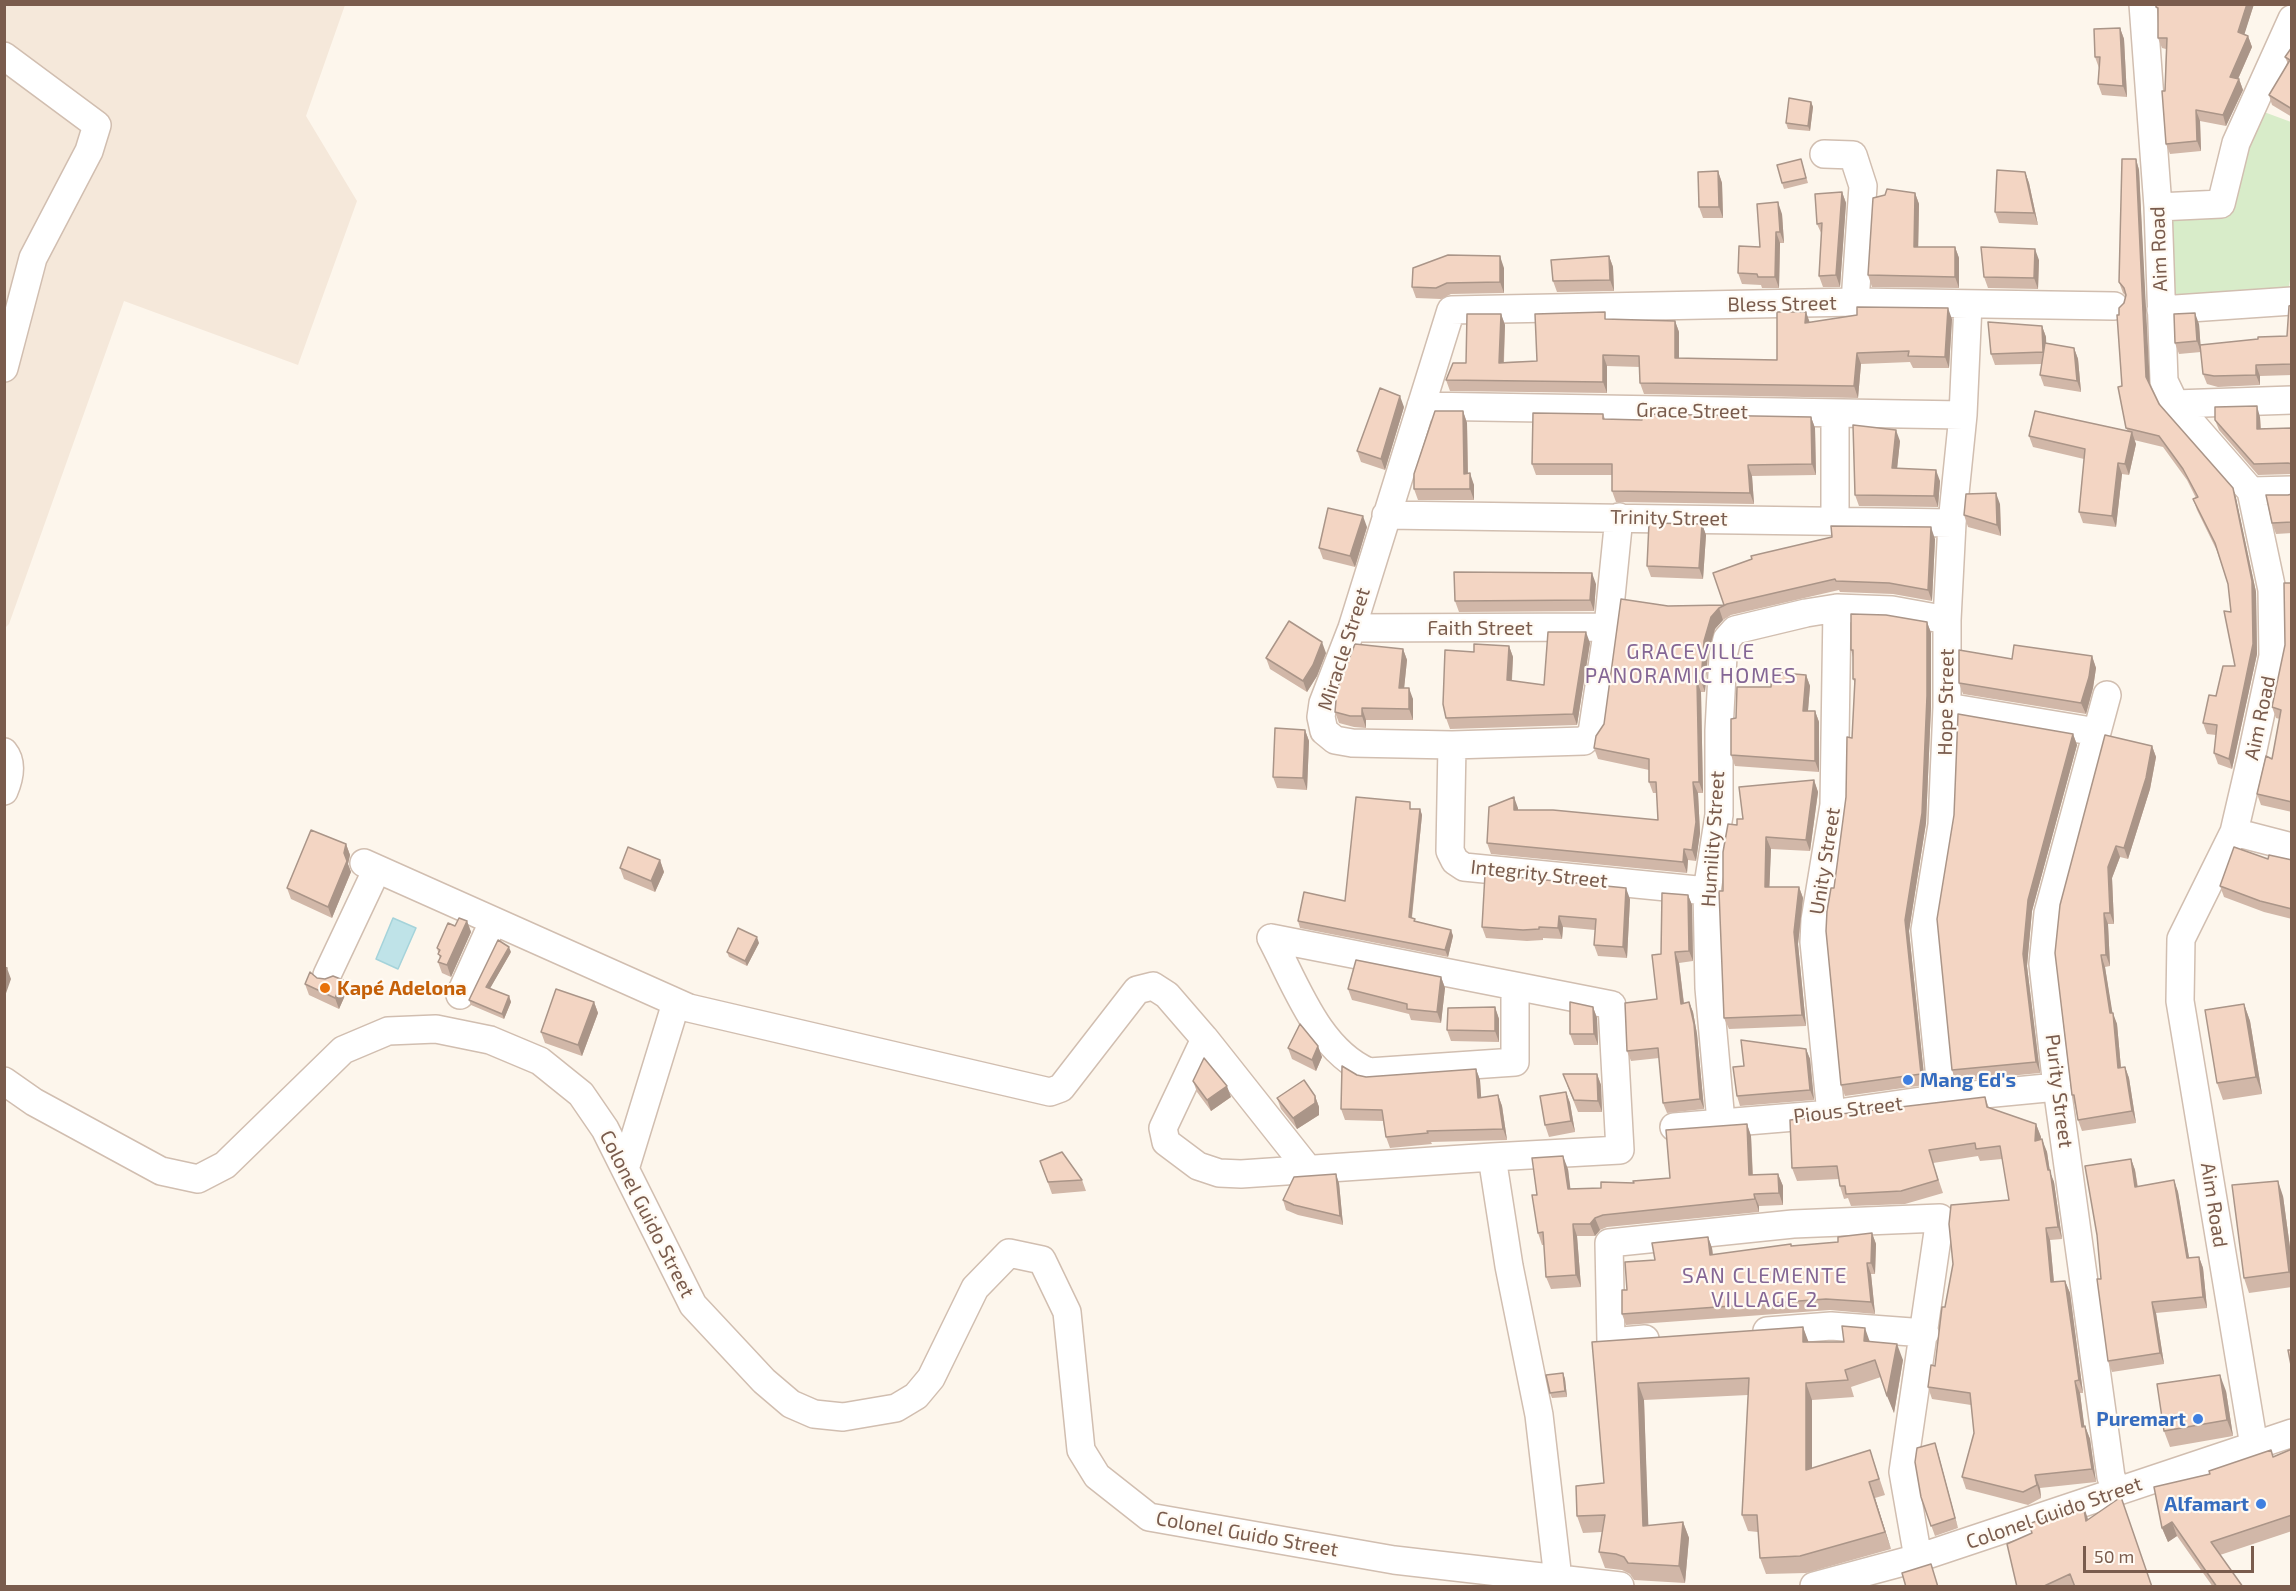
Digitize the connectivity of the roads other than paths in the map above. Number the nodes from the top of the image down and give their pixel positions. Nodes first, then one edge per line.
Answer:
1 (2143, 4) edge
2 (2292, 19) edge
3 (4, 56) edge
4 (1824, 153) dead end
5 (2158, 207) junction
6 (2292, 301) edge
7 (1856, 302) junction
8 (1968, 304) junction
9 (2114, 306) dead end
10 (1451, 310) joint
11 (2161, 310) junction
12 (4, 368) edge
13 (2292, 400) edge
14 (2175, 404) junction
15 (1421, 406) junction
16 (1836, 413) junction
17 (1963, 415) junction
18 (2292, 489) edge
19 (2251, 491) junction
20 (1386, 514) junction
21 (1619, 517) junction
22 (1835, 521) junction
23 (1952, 523) junction
24 (1837, 608) junction
25 (1947, 620) junction
26 (1608, 627) junction
27 (1352, 628) junction
28 (2107, 695) dead end
29 (1947, 707) junction
30 (2097, 732) junction
31 (1452, 745) junction
32 (4, 752) edge
33 (4, 791) edge
34 (2234, 832) junction
35 (2292, 847) edge
36 (1707, 891) junction
37 (493, 922) junction
38 (327, 975) dead end
39 (1515, 987) junction
40 (460, 995) dead end
41 (676, 1003) junction
42 (1205, 1039) junction
43 (4, 1082) edge
44 (2057, 1087) junction
45 (1942, 1098) junction
46 (1831, 1114) junction
47 (1722, 1122) junction
48 (1674, 1127) edge
49 (1492, 1156) junction
50 (625, 1169) junction
51 (1308, 1169) junction
52 (1925, 1332) junction
53 (1738, 1333) edge
54 (1669, 1338) edge
55 (2292, 1433) edge
56 (2254, 1446) junction
57 (2118, 1491) junction
58 (1918, 1558) junction
59 (1556, 1583) edge
60 (1620, 1587) edge
61 (1814, 1587) edge

1 - 5 street, Aim Road
2 - 5 street
3 - 12 street
4 - 7 street
5 - 11 street, Aim Road
6 - 11 street
7 - 8 street, Bless Street
7 - 10 street, Bless Street
8 - 9 street, Bless Street
8 - 17 street, Hope Street
10 - 15 street, Miracle Street
11 - 14 street, Aim Road
13 - 14 street
14 - 19 street, Aim Road
15 - 16 street, Grace Street
15 - 20 street, Miracle Street
16 - 17 street, Grace Street
16 - 22 street
17 - 23 street, Hope Street
18 - 19 street
19 - 34 street, Aim Road
20 - 21 street, Trinity Street
20 - 27 street, Miracle Street
21 - 22 street, Trinity Street
21 - 26 street
22 - 23 street, Trinity Street
23 - 25 street, Hope Street
24 - 25 street, Humility Street
24 - 36 street, Humility Street
24 - 46 street, Unity Street
25 - 29 street, Hope Street
26 - 27 street, Faith Street
26 - 31 street, Miracle Street
27 - 31 street, Miracle Street
28 - 30 street, Purity Street
29 - 30 street
29 - 45 street, Hope Street
30 - 44 street, Purity Street
31 - 36 street, Integrity Street
32 - 33 street
34 - 35 street
34 - 56 street, Aim Road
36 - 47 street, Humility Street
37 - 38 street
37 - 40 street
37 - 41 street
39 - 39 street
39 - 49 street
41 - 42 street
41 - 50 street
42 - 51 street
42 - 51 street
43 - 50 street, Colonel Guido Street
44 - 45 street, Pious Street
44 - 57 street, Purity Street
45 - 46 street, Pious Street
46 - 47 street, Pious Street
47 - 48 street, Pious Street
49 - 51 street
49 - 59 street
50 - 59 street, Colonel Guido Street
52 - 53 street
52 - 54 street
52 - 58 street
55 - 56 street, Colonel Guido Street
56 - 57 street, Colonel Guido Street
57 - 58 street, Colonel Guido Street
58 - 61 street, Colonel Guido Street
59 - 60 street, Colonel Guido Street

